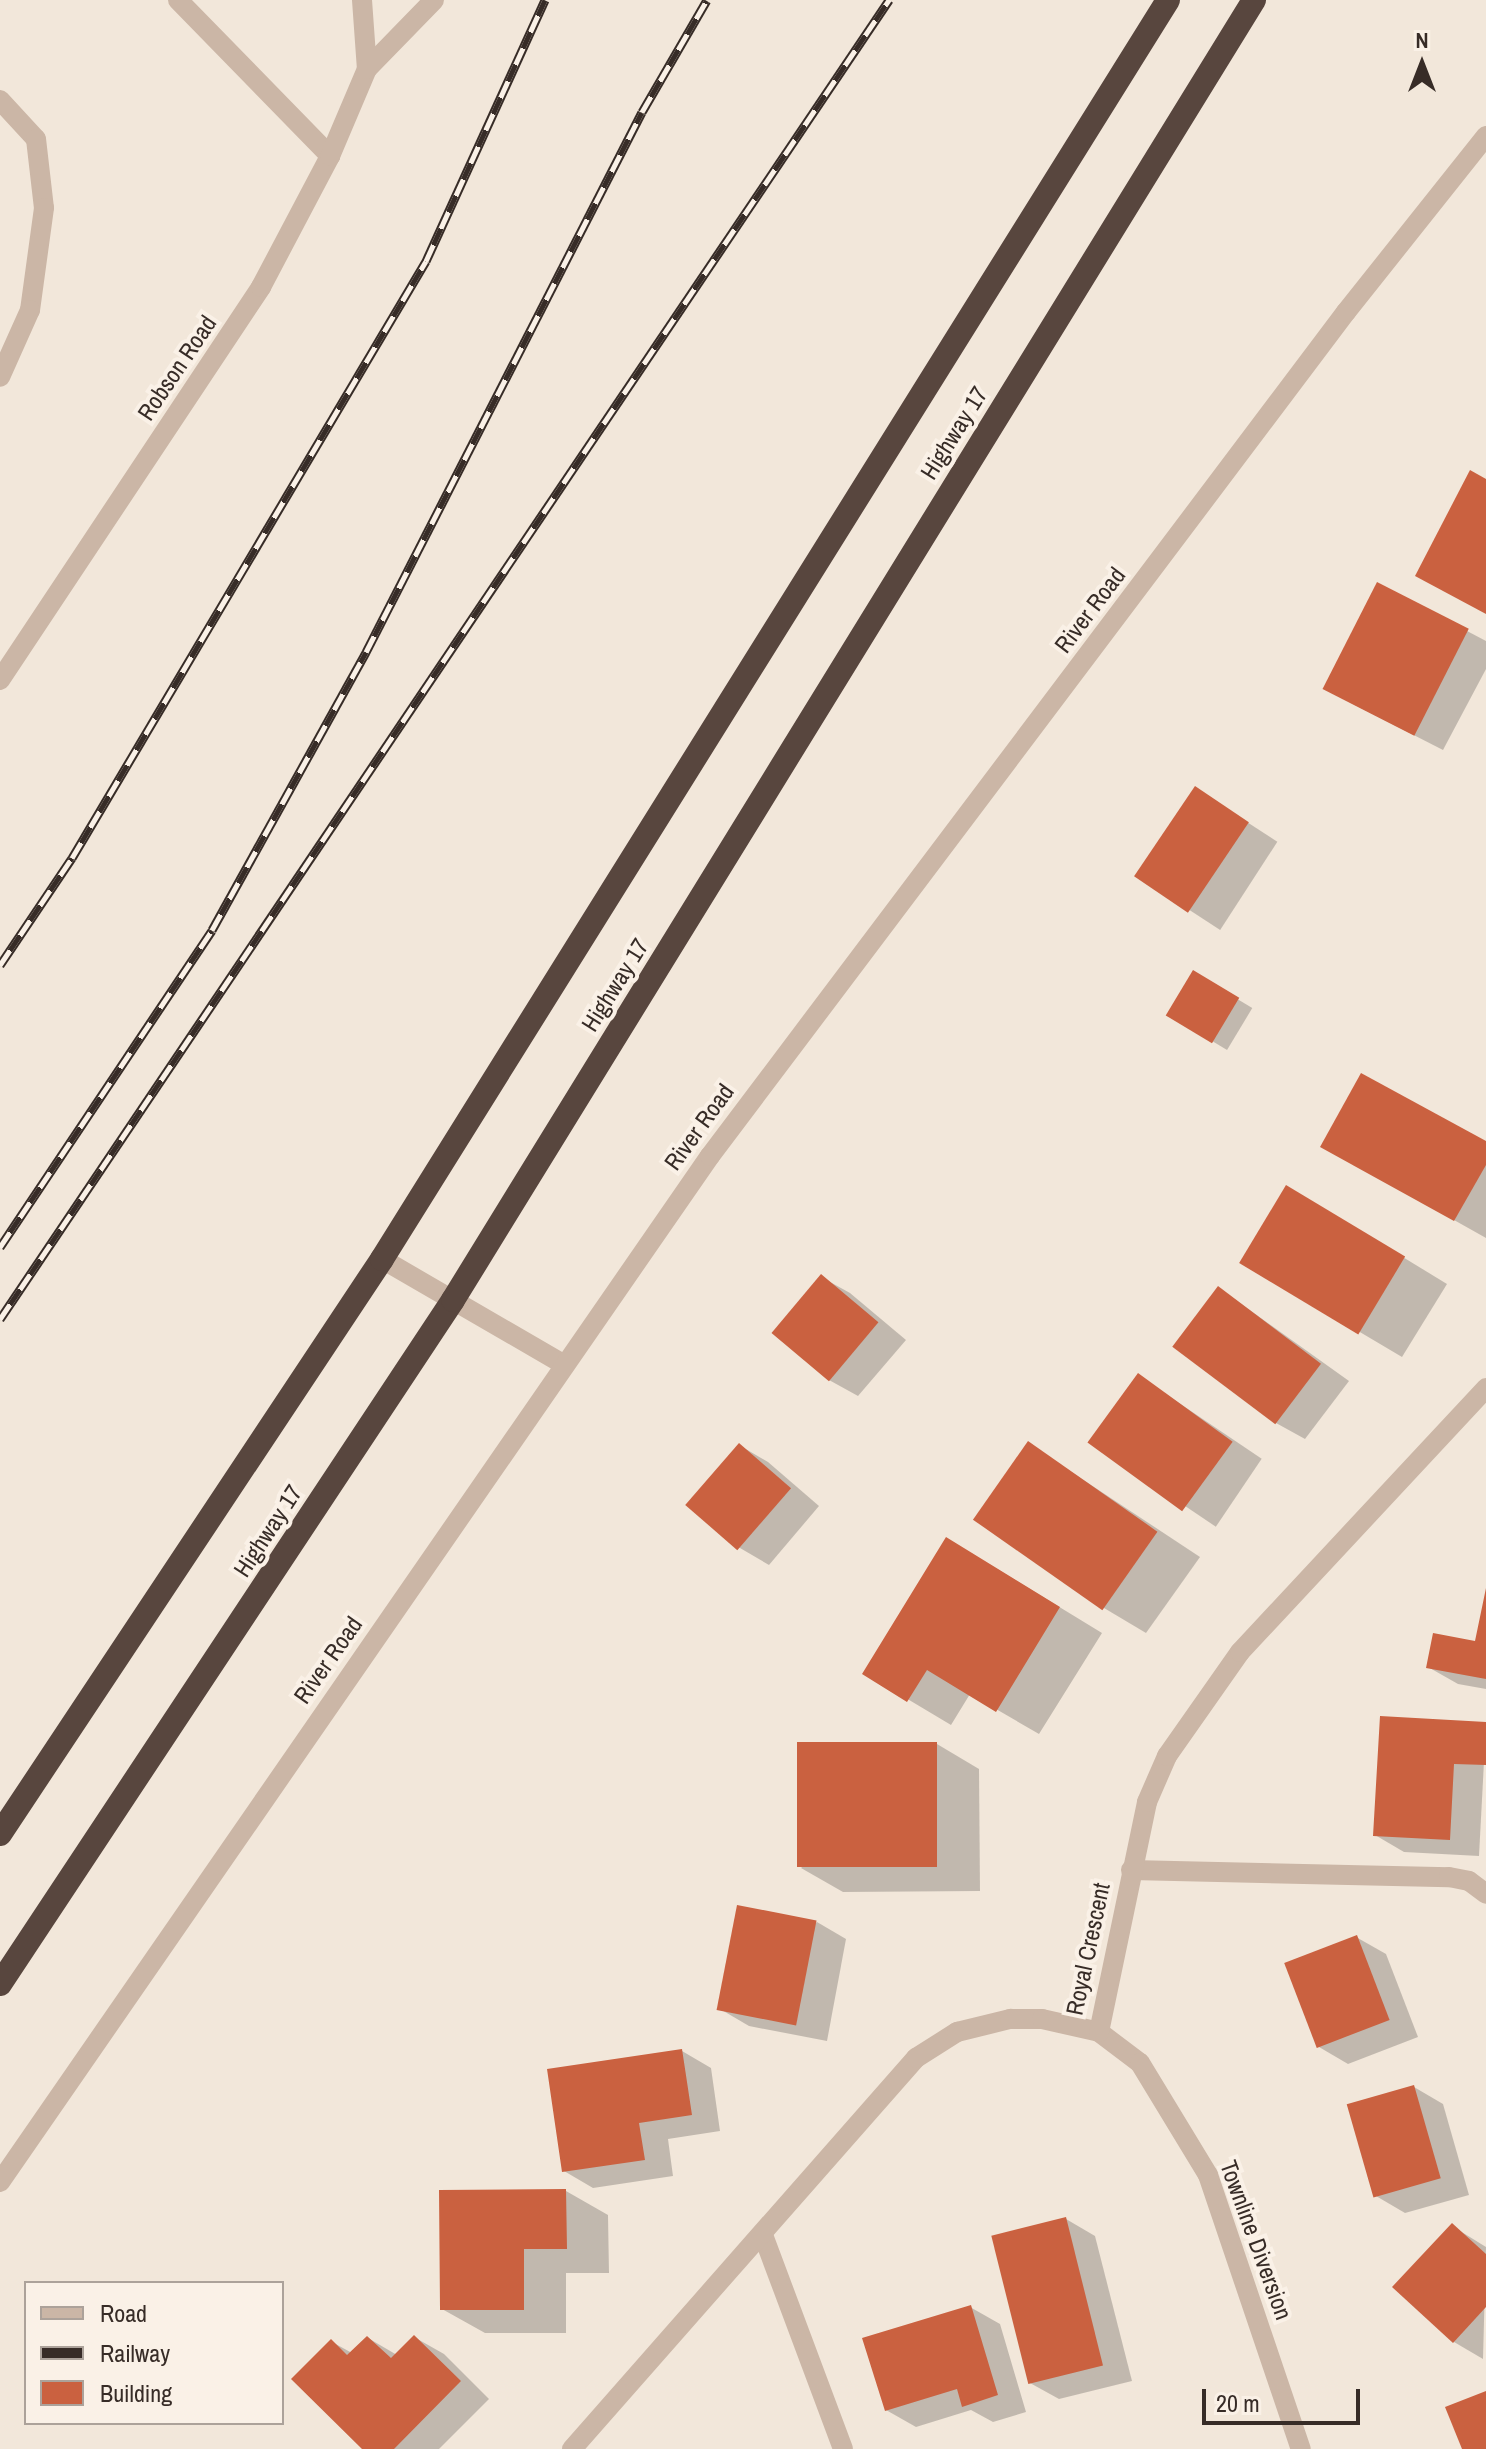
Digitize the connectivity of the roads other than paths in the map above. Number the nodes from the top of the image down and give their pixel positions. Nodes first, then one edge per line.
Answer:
1 (178, 0) edge
2 (362, 0) edge
3 (434, 0) edge
4 (1168, 0) edge
5 (1254, 0) edge
6 (367, 69) junction
7 (0, 100) edge
8 (1486, 136) edge
9 (330, 156) junction
10 (0, 377) edge
11 (0, 680) edge
12 (382, 1259) junction
13 (453, 1300) junction
14 (563, 1364) junction
15 (1486, 1388) edge
16 (0, 1834) edge
17 (1131, 1870) junction
18 (1486, 1894) edge
19 (0, 1984) edge
20 (1099, 2032) junction
21 (0, 2182) edge
22 (763, 2235) junction
23 (572, 2449) edge
24 (843, 2449) edge
25 (1301, 2449) edge

1 - 9 street
2 - 6 street, Robson Road
3 - 6 street, Robson Road
4 - 12 highway, Highway 17
5 - 13 highway, Highway 17
6 - 9 street, Robson Road
7 - 10 street
8 - 14 street, River Road
9 - 11 street, Robson Road
12 - 13 street
12 - 16 highway, Highway 17
13 - 14 street
13 - 19 highway, Highway 17
14 - 21 street, River Road
15 - 17 street, Royal Crescent
17 - 18 street
17 - 20 street, Royal Crescent
20 - 22 street, Royal Crescent
20 - 25 street, Townline Diversion
22 - 23 street, Royal Crescent
22 - 24 street

